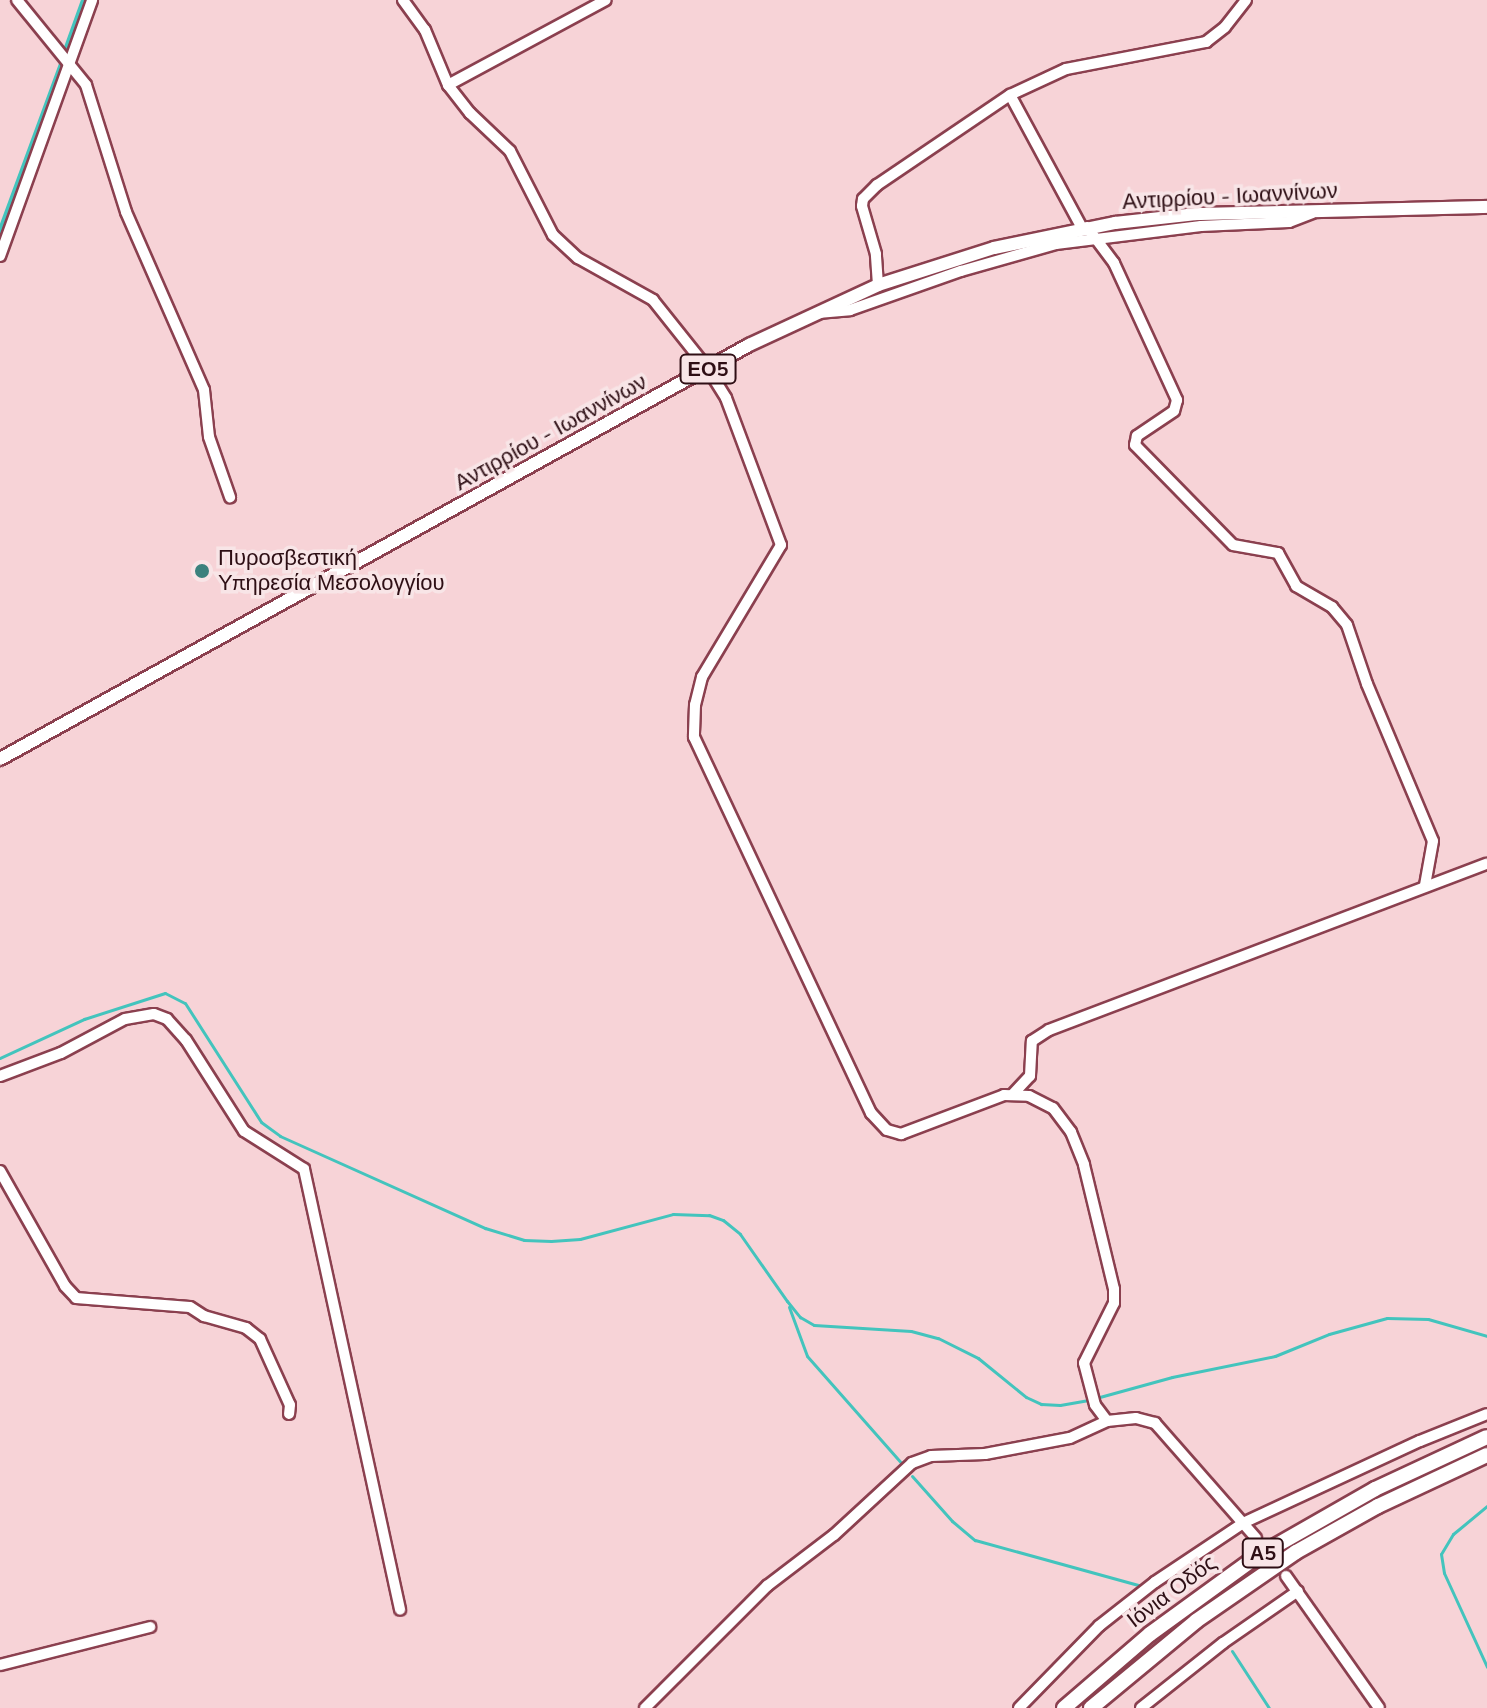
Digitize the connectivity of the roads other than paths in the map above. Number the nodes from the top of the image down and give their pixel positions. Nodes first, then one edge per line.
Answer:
1 (17, 0) edge
2 (92, 0) edge
3 (403, 0) edge
4 (606, 0) edge
5 (1246, 0) edge
6 (69, 65) junction
7 (448, 85) junction
8 (1010, 95) junction
9 (1487, 207) edge
10 (1317, 211) junction
11 (1084, 228) junction
12 (1097, 239) junction
13 (0, 256) edge
14 (878, 285) junction
15 (812, 313) junction
16 (708, 369) junction
17 (230, 497) dead end
18 (0, 759) edge
19 (1487, 864) edge
20 (1425, 885) junction
21 (0, 1076) edge
22 (1013, 1094) junction
23 (0, 1171) edge
24 (289, 1414) dead end
25 (1487, 1414) edge
26 (1107, 1421) junction
27 (1487, 1437) edge
28 (1487, 1455) edge
29 (1243, 1523) junction
30 (1256, 1538) dead end
31 (1286, 1576) dead end
32 (1298, 1591) junction
33 (400, 1610) dead end
34 (150, 1627) dead end
35 (0, 1665) edge
36 (645, 1708) edge
37 (1019, 1708) edge
38 (1064, 1708) edge
39 (1091, 1708) edge
40 (1141, 1708) edge
41 (1379, 1708) edge

1 - 6 street
2 - 6 street
3 - 7 street
4 - 7 street
5 - 8 street
6 - 13 street
6 - 17 street
7 - 16 street
8 - 11 street
8 - 14 street
9 - 10 main road, Αντιρρίου - Ιωαννίνων / ΕΟ5
10 - 11 main road, Αντιρρίου - Ιωαννίνων / ΕΟ5
10 - 12 street
11 - 12 street
11 - 14 main road, Αντιρρίου - Ιωαννίνων / ΕΟ5
12 - 15 street
12 - 20 street
14 - 15 main road, Αντιρρίου - Ιωαννίνων / ΕΟ5
15 - 16 main road, Αντιρρίου - Ιωαννίνων / ΕΟ5
16 - 18 main road, Αντιρρίου - Ιωαννίνων / ΕΟ5
16 - 22 street
19 - 20 street
20 - 22 street
21 - 33 street
22 - 26 street
23 - 24 street
25 - 29 street
26 - 29 street
26 - 36 street
27 - 38 highway, Ιόνια Οδός / Α5
28 - 39 highway, Ιόνια Οδός / Α5
29 - 30 street
29 - 37 street
31 - 32 street
32 - 40 street
32 - 41 street
34 - 35 street

